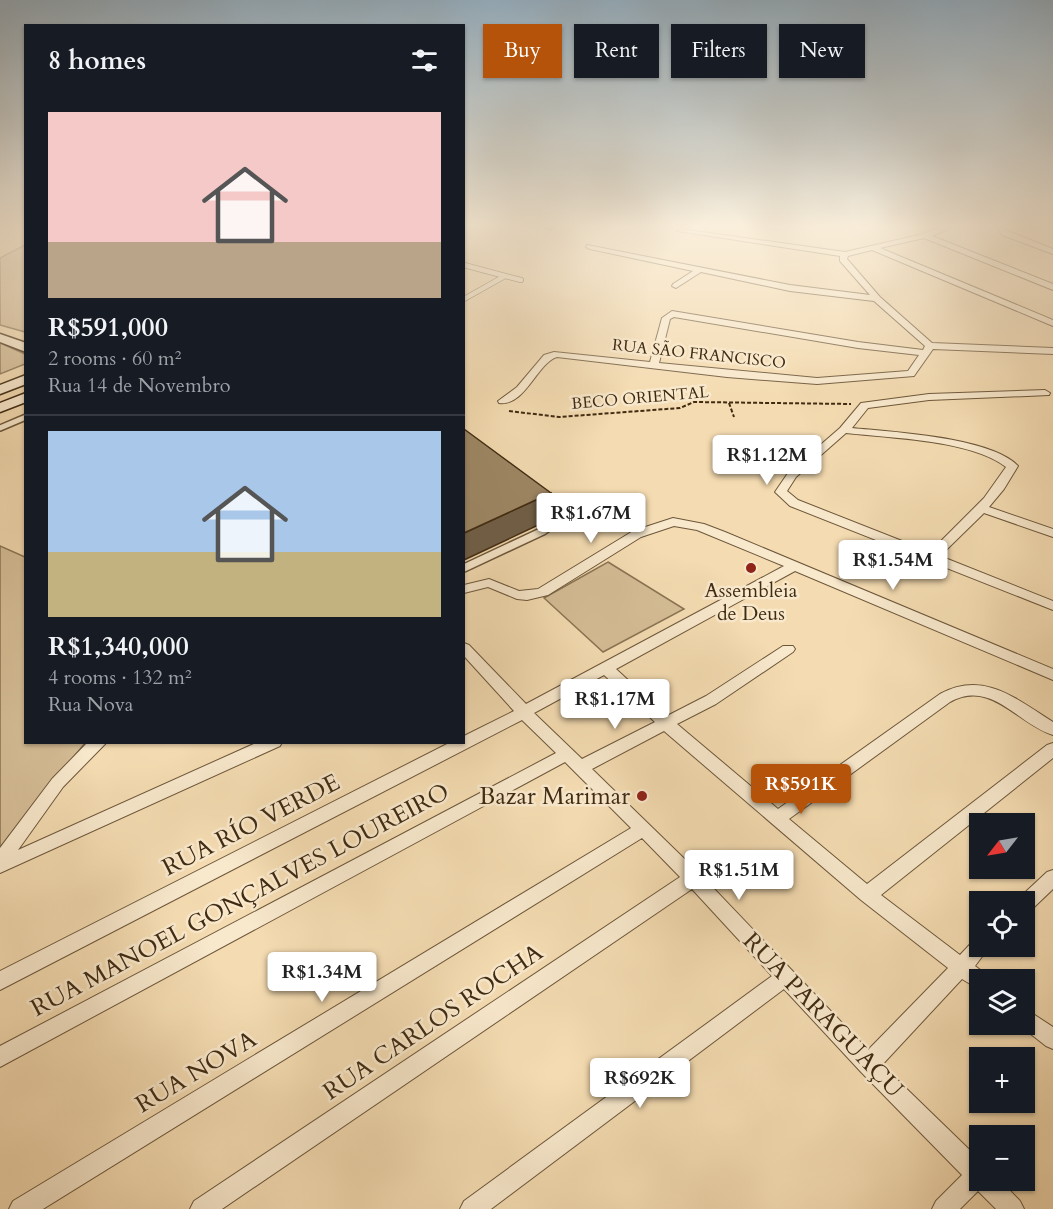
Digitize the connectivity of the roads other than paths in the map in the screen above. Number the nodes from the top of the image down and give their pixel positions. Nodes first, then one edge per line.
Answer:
1 (492, 283) edge
2 (680, 283) edge
3 (772, 283) edge
4 (862, 283) edge
5 (958, 283) edge
6 (676, 286) dead end
7 (465, 298) edge
8 (877, 299) junction
9 (1053, 323) edge
10 (0, 338) edge
11 (24, 347) edge
12 (928, 349) junction
13 (1053, 351) edge
14 (654, 366) junction
15 (24, 371) edge
16 (24, 380) edge
17 (0, 381) edge
18 (920, 385) junction
19 (0, 390) edge
20 (24, 390) edge
21 (1045, 393) dead end
22 (24, 398) edge
23 (0, 400) edge
24 (503, 401) road end
25 (0, 408) edge
26 (24, 418) edge
27 (0, 428) edge
28 (844, 430) junction
29 (538, 499) edge
30 (981, 508) junction
31 (1053, 533) edge
32 (933, 556) junction
33 (793, 567) junction
34 (465, 568) edge
35 (465, 589) edge
36 (1053, 606) edge
37 (788, 649) dead end
38 (466, 653) edge
39 (606, 668) junction
40 (1053, 675) edge
41 (524, 712) junction
42 (665, 723) junction
43 (1053, 729) edge
44 (465, 742) edge
45 (96, 744) edge
46 (270, 744) edge
47 (462, 744) edge
48 (1053, 749) edge
49 (574, 760) junction
50 (778, 818) junction
51 (643, 829) junction
52 (0, 864) edge
53 (1053, 877) edge
54 (693, 878) junction
55 (1035, 894) edge
56 (867, 895) junction
57 (970, 957) edge
58 (961, 966) junction
59 (969, 972) edge
60 (784, 977) junction
61 (0, 981) edge
62 (1035, 1025) edge
63 (1053, 1039) edge
64 (0, 1057) edge
65 (868, 1065) junction
66 (969, 1167) edge
67 (969, 1188) edge
68 (993, 1191) edge
69 (21, 1209) edge
70 (202, 1209) edge
71 (472, 1209) edge
72 (945, 1209) edge
73 (1012, 1209) edge

1 - 7 lane
2 - 6 street
3 - 8 street
4 - 8 street
5 - 9 street
8 - 12 street
10 - 11 main road
12 - 13 street
12 - 14 street
12 - 18 street
14 - 18 street, RUA SÃO FRANCISCO
14 - 24 street, RUA SÃO FRANCISCO
15 - 17 main road
16 - 19 main road
18 - 21 street
18 - 28 street
20 - 23 main road
22 - 25 main road
26 - 27 lane
28 - 30 street
28 - 32 street
29 - 34 lane
30 - 31 street
30 - 32 street
32 - 36 street
33 - 35 street
33 - 39 street, RUA RÍO VERDE
33 - 40 street
37 - 42 street, RUA MANOEL GONÇALVES LOUREIRO
38 - 41 street, RUA PARAGUAÇU
39 - 41 street, RUA RÍO VERDE
39 - 42 street
41 - 44 street, RUA RÍO VERDE
41 - 49 street, RUA PARAGUAÇU
42 - 49 street, RUA MANOEL GONÇALVES LOUREIRO
42 - 50 street
43 - 50 street
45 - 52 street
46 - 52 street
47 - 61 street, RUA RÍO VERDE
48 - 56 street
49 - 51 street, RUA PARAGUAÇU
49 - 64 street, RUA MANOEL GONÇALVES LOUREIRO
50 - 56 street
51 - 54 street, RUA PARAGUAÇU
51 - 69 street, RUA NOVA
53 - 55 street
54 - 60 street, RUA PARAGUAÇU
54 - 70 street, RUA CARLOS ROCHA
56 - 58 street
57 - 58 street
58 - 59 street
58 - 65 street
60 - 65 street, RUA PARAGUAÇU
60 - 71 street
62 - 63 street
65 - 66 street, RUA PARAGUAÇU
67 - 72 street
68 - 73 street, RUA PARAGUAÇU

